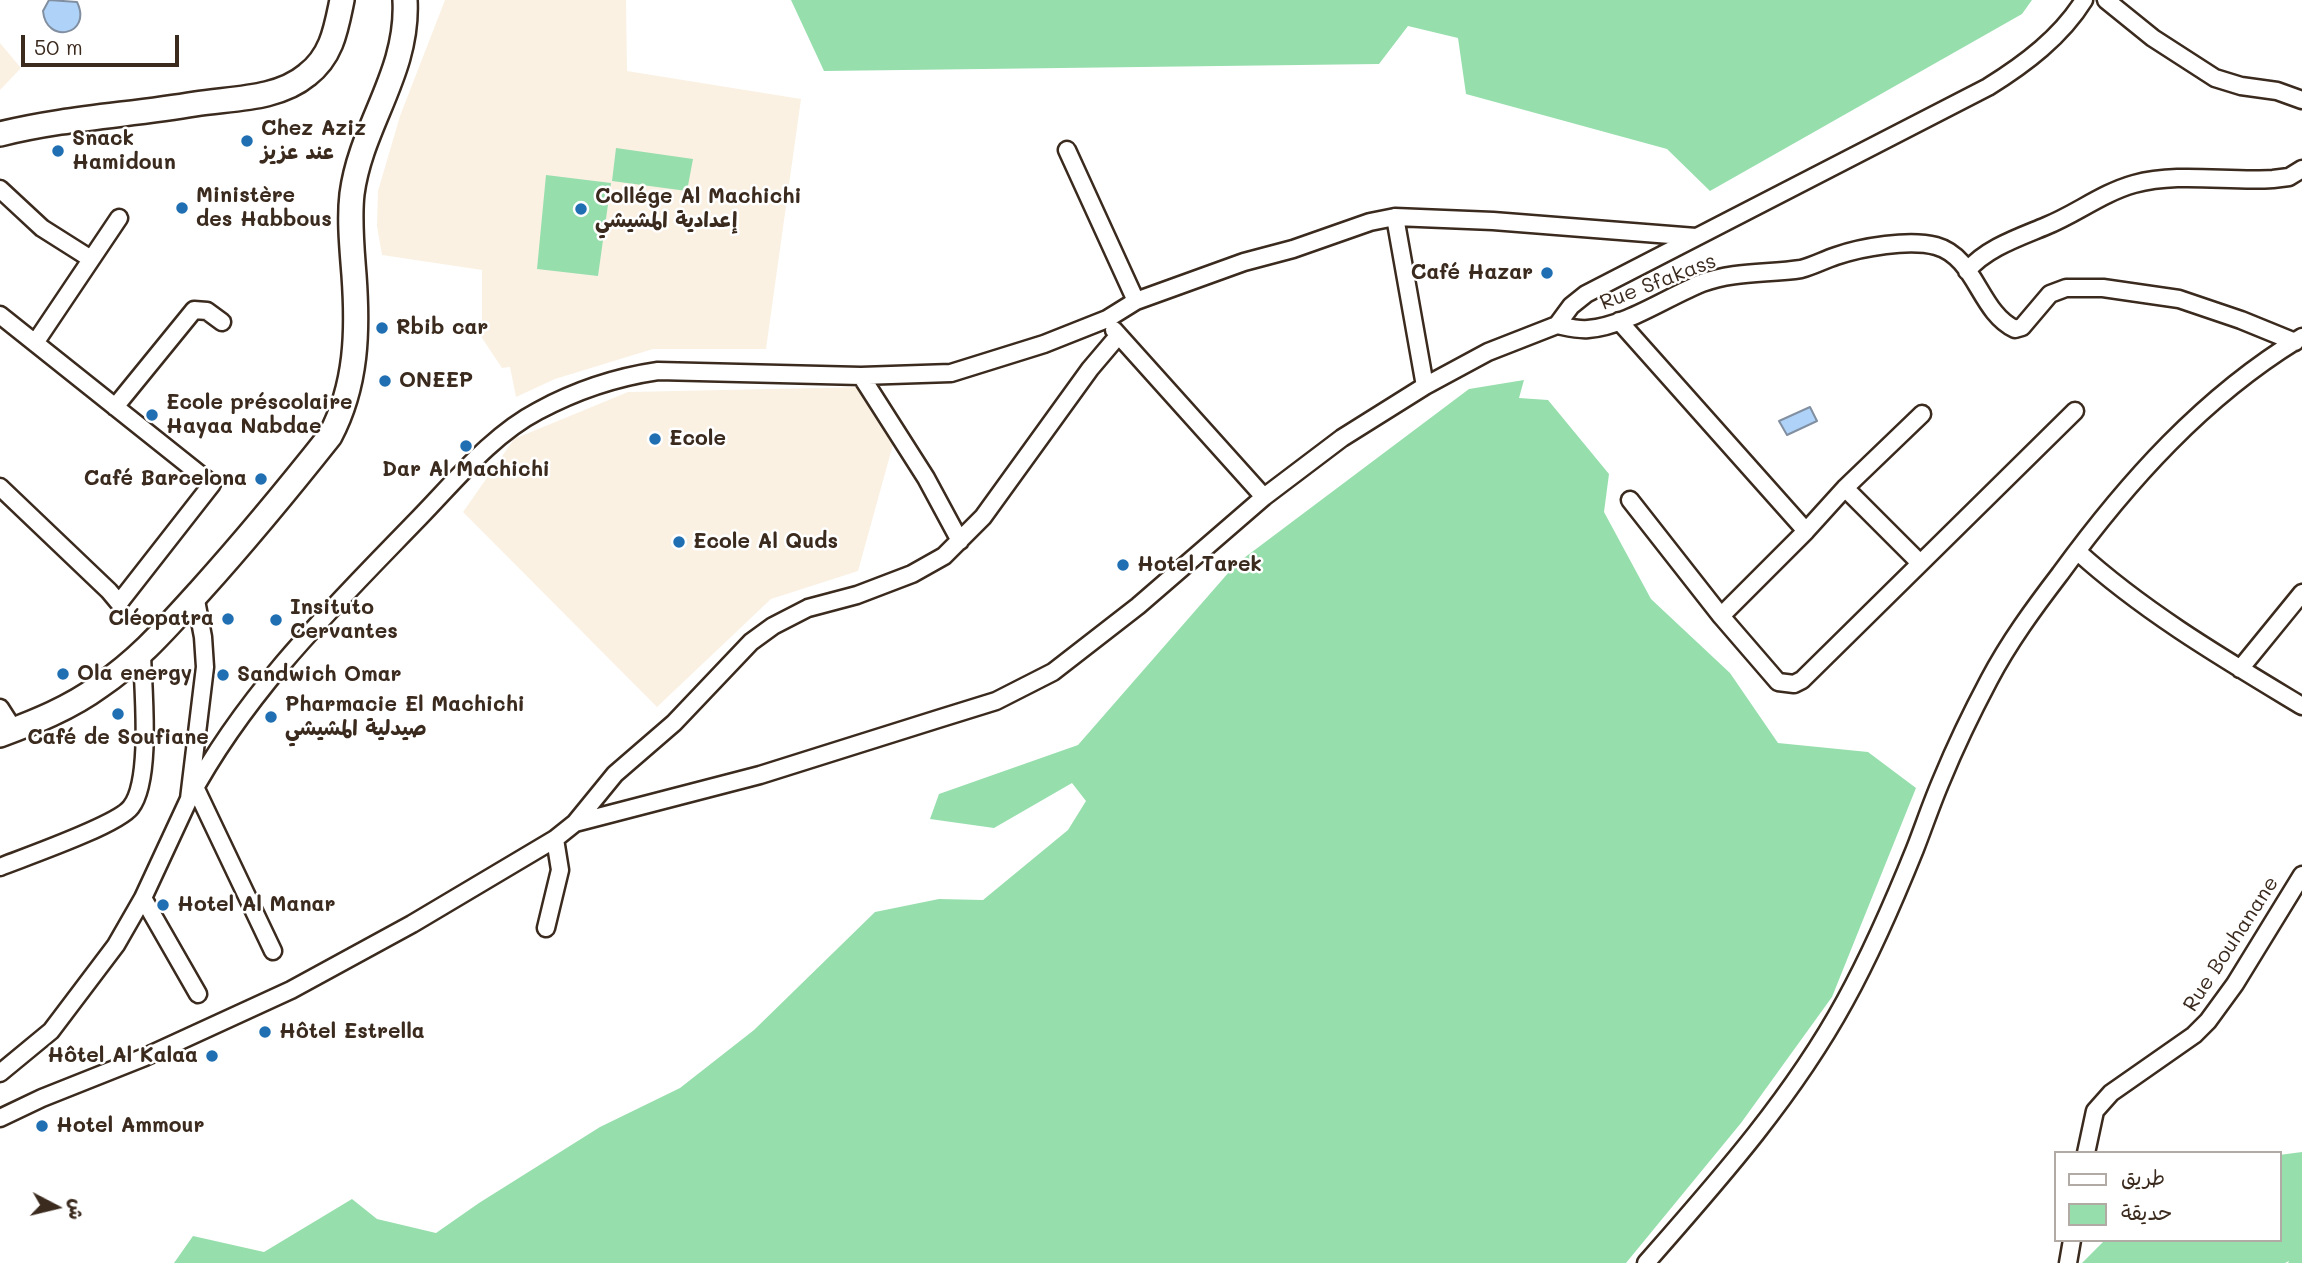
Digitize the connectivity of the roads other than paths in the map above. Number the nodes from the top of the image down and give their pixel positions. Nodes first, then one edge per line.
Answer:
1 (342, 0) edge
2 (405, 0) edge
3 (2084, 0) edge
4 (2106, 0) edge
5 (2302, 100) edge
6 (0, 134) edge
7 (1067, 150) dead end
8 (2302, 169) edge
9 (0, 189) edge
10 (1395, 217) junction
11 (119, 218) dead end
12 (1697, 237) junction
13 (91, 260) junction
14 (1967, 271) junction
15 (1136, 301) junction
16 (0, 316) edge
17 (1107, 319) junction
18 (1619, 321) junction
19 (222, 322) dead end
20 (1557, 325) junction
21 (1118, 336) junction
22 (2298, 340) edge
23 (35, 342) junction
24 (861, 376) junction
25 (1425, 386) junction
26 (114, 407) junction
27 (2076, 411) dead end
28 (1922, 414) dead end
29 (0, 487) edge
30 (1845, 488) junction
31 (1264, 497) junction
32 (1630, 500) dead end
33 (1806, 531) junction
34 (960, 541) junction
35 (2077, 551) junction
36 (1920, 563) junction
37 (2302, 593) edge
38 (195, 595) junction
39 (1721, 616) junction
40 (142, 654) junction
41 (2240, 669) junction
42 (2302, 706) edge
43 (0, 708) edge
44 (7, 732) edge
45 (192, 793) junction
46 (575, 823) junction
47 (555, 839) junction
48 (0, 867) edge
49 (2302, 875) edge
50 (143, 898) junction
51 (546, 928) dead end
52 (272, 951) dead end
53 (198, 994) dead end
54 (0, 1073) edge
55 (0, 1118) edge
56 (2086, 1151) edge
57 (2072, 1242) edge
58 (1646, 1263) edge
59 (2068, 1263) edge

1 - 6 street
2 - 38 street
3 - 12 street
4 - 5 street
7 - 15 street
8 - 14 street
9 - 13 street
10 - 12 street
10 - 15 street
10 - 25 street
11 - 13 street
12 - 20 street
13 - 23 street
14 - 18 street, Rue Sfakass
14 - 22 street, Rue Sfakass
15 - 17 street
16 - 23 street
17 - 21 street
17 - 24 street
18 - 20 street, Rue Sfakass
18 - 33 street
19 - 26 street
20 - 25 street
21 - 31 street
21 - 34 street
22 - 35 street
23 - 26 street
24 - 34 street
24 - 45 street
25 - 31 street
26 - 29 street
27 - 36 street
28 - 30 street
30 - 33 street
30 - 36 street
31 - 46 street
32 - 39 street
33 - 39 street
34 - 46 street
35 - 41 street
35 - 58 street
36 - 39 street
37 - 41 street
38 - 40 street
38 - 45 street
40 - 44 street
40 - 48 street
41 - 42 street
43 - 44 street
45 - 50 street
45 - 52 street
46 - 47 street
47 - 51 street
47 - 55 street
49 - 56 street, Rue Bouhanane
50 - 53 street
50 - 54 street
57 - 59 street

